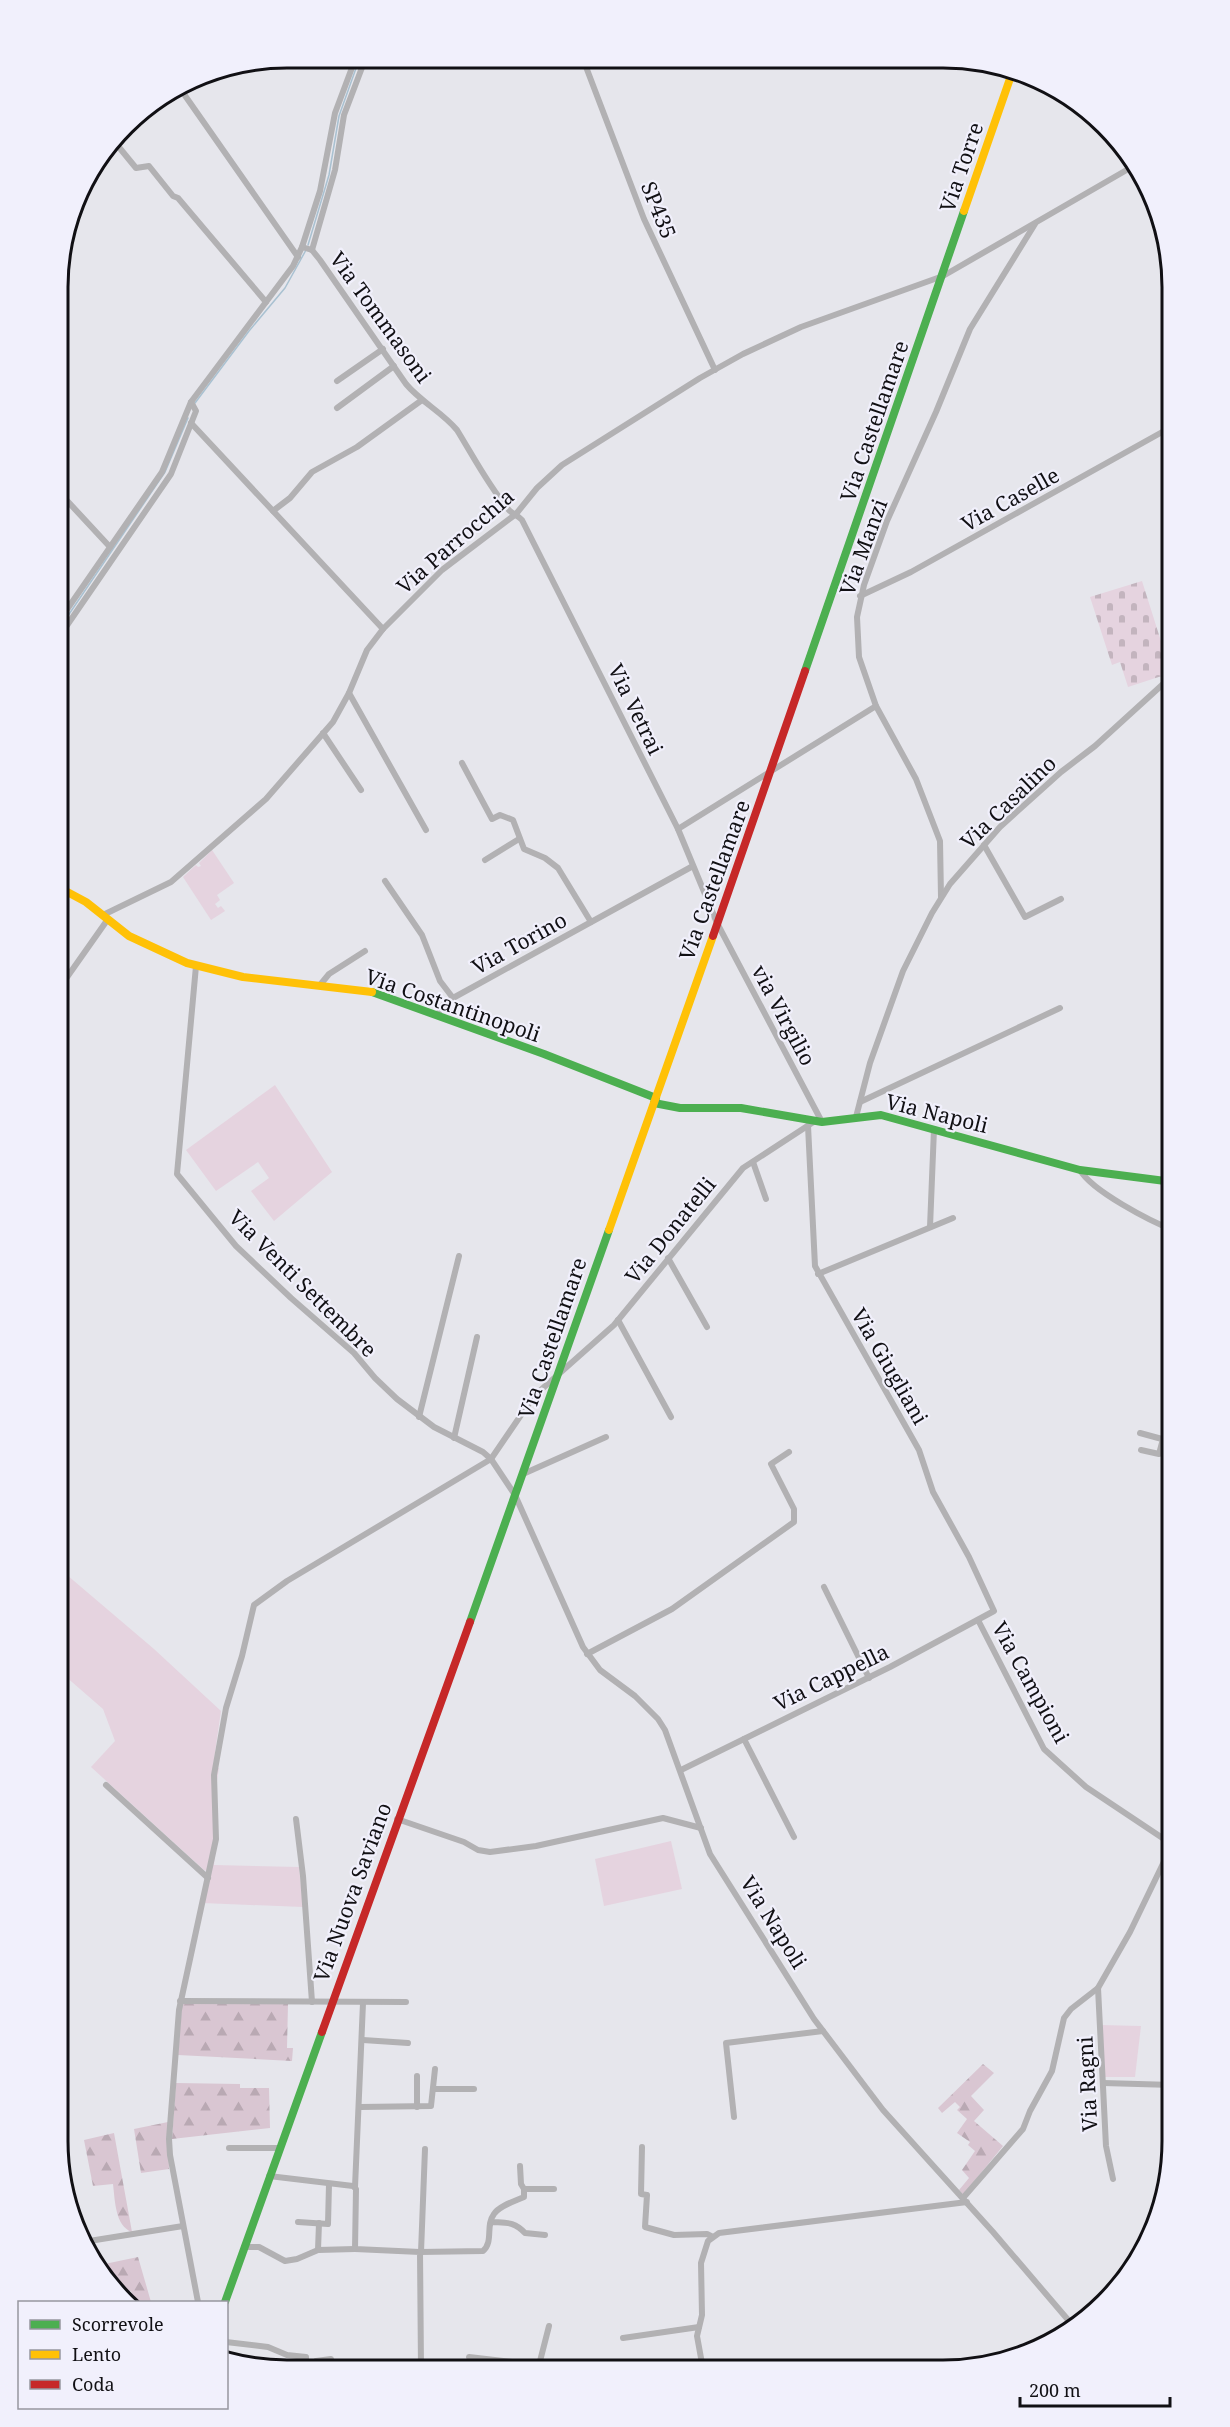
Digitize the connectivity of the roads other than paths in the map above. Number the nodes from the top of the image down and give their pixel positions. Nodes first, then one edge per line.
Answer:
1 (352, 68) edge
2 (362, 68) edge
3 (586, 68) edge
4 (1010, 78) edge
5 (184, 93) edge
6 (118, 146) dead end
7 (1128, 169) edge
8 (1036, 223) junction
9 (307, 248) junction
10 (297, 257) junction
11 (943, 276) junction
12 (266, 302) junction
13 (383, 350) junction
14 (394, 366) junction
15 (715, 369) junction
16 (337, 381) dead end
17 (422, 400) junction
18 (192, 405) junction
19 (337, 408) dead end
20 (192, 423) junction
21 (1162, 432) edge
22 (68, 502) edge
23 (273, 511) junction
24 (516, 514) junction
25 (110, 547) junction
26 (860, 596) junction
27 (68, 607) edge
28 (68, 623) edge
29 (382, 629) junction
30 (1162, 685) edge
31 (349, 693) junction
32 (876, 706) junction
33 (323, 733) junction
34 (462, 764) dead end
35 (772, 771) junction
36 (361, 790) dead end
37 (678, 829) junction
38 (426, 830) dead end
39 (519, 839) junction
40 (984, 845) junction
41 (485, 860) dead end
42 (693, 866) junction
43 (384, 880) dead end
44 (68, 893) edge
45 (941, 897) junction
46 (1061, 899) dead end
47 (105, 917) junction
48 (591, 922) junction
49 (717, 923) junction
50 (365, 951) dead end
51 (196, 966) junction
52 (68, 974) edge
53 (320, 985) junction
54 (453, 998) junction
55 (1060, 1008) dead end
56 (437, 1016) junction
57 (655, 1101) junction
58 (860, 1102) junction
59 (856, 1117) junction
60 (815, 1123) junction
61 (934, 1129) junction
62 (753, 1162) junction
63 (1080, 1170) junction
64 (1162, 1181) edge
65 (766, 1199) dead end
66 (953, 1218) dead end
67 (1162, 1226) edge
68 (930, 1227) junction
69 (459, 1256) dead end
70 (668, 1258) junction
71 (818, 1274) junction
72 (618, 1320) junction
73 (707, 1327) dead end
74 (477, 1337) dead end
75 (559, 1372) junction
76 (419, 1417) junction
77 (671, 1417) dead end
78 (1140, 1433) dead end
79 (454, 1437) junction
80 (606, 1437) dead end
81 (1162, 1440) edge
82 (1162, 1445) edge
83 (1141, 1450) dead end
84 (789, 1452) dead end
85 (491, 1459) junction
86 (523, 1474) junction
87 (515, 1495) junction
88 (824, 1587) dead end
89 (994, 1611) joint
90 (978, 1620) junction
91 (587, 1654) junction
92 (869, 1678) junction
93 (744, 1739) junction
94 (681, 1770) junction
95 (106, 1785) dead end
96 (296, 1819) dead end
97 (397, 1819) junction
98 (701, 1828) junction
99 (794, 1837) dead end
100 (1162, 1838) edge
101 (1162, 1866) edge
102 (208, 1878) junction
103 (1098, 1988) junction
104 (180, 2001) junction
105 (312, 2002) junction
106 (406, 2002) dead end
107 (363, 2003) junction
108 (331, 2004) junction
109 (823, 2031) junction
110 (363, 2040) junction
111 (408, 2043) dead end
112 (435, 2069) dead end
113 (417, 2076) dead end
114 (1103, 2083) junction
115 (1162, 2085) edge
116 (433, 2089) junction
117 (474, 2089) dead end
118 (417, 2106) junction
119 (360, 2108) junction
120 (734, 2117) dead end
121 (642, 2146) dead end
122 (229, 2148) dead end
123 (279, 2148) junction
124 (424, 2149) dead end
125 (520, 2166) dead end
126 (269, 2176) junction
127 (1113, 2179) dead end
128 (329, 2184) junction
129 (355, 2187) junction
130 (524, 2188) junction
131 (554, 2189) dead end
132 (965, 2200) junction
133 (298, 2222) dead end
134 (491, 2222) junction
135 (319, 2223) junction
136 (183, 2226) junction
137 (545, 2235) dead end
138 (711, 2236) junction
139 (92, 2241) edge
140 (244, 2247) junction
141 (355, 2249) junction
142 (318, 2250) junction
143 (421, 2252) junction
144 (198, 2301) edge
145 (225, 2301) edge
146 (1068, 2320) edge
147 (549, 2326) dead end
148 (699, 2327) junction
149 (623, 2338) dead end
150 (228, 2342) edge
151 (469, 2357) dead end
152 (331, 2359) dead end
153 (307, 2360) edge
154 (323, 2360) edge
155 (421, 2360) edge
156 (490, 2360) edge
157 (540, 2360) edge
158 (701, 2360) edge

1 - 9 street
2 - 9 street
3 - 15 street, SP435
4 - 11 main road, Via Torre
5 - 10 street
6 - 12 street
7 - 8 street, Via Parrocchia
8 - 11 street, Via Parrocchia
8 - 26 street, Via Manzi
9 - 10 street
9 - 13 street, Via Tommasoni
10 - 12 street
11 - 15 street, Via Parrocchia
11 - 35 main road, Via Castellamare
12 - 18 street
13 - 14 street, Via Tommasoni
13 - 16 street
14 - 17 street, Via Tommasoni
14 - 19 street
15 - 24 street, Via Parrocchia
17 - 23 street
17 - 24 street, Via Tommasoni
18 - 20 street
18 - 25 street
20 - 23 street
20 - 28 street
21 - 26 street, Via Caselle
22 - 25 street
23 - 29 street
24 - 29 street, Via Parrocchia
24 - 37 street, Via Vetrai
25 - 27 street
26 - 32 street, Via Manzi
29 - 31 street, Via Parrocchia
30 - 40 street, Via Casalino
31 - 33 street, Via Parrocchia
31 - 38 street
32 - 35 street
32 - 45 street, Via Manzi
33 - 36 street
33 - 47 street, Via Parrocchia
34 - 39 street, Via Torino
35 - 37 street
35 - 49 main road, Via Castellamare
37 - 42 street, Via Vetrai
39 - 41 street
39 - 48 street, Via Torino
40 - 45 street, Via Casalino
40 - 46 street
42 - 48 street, Via Torino
42 - 49 street, Via Vetrai
43 - 54 street
44 - 47 main road, Via Costantinopoli
45 - 58 street, Via Casalino
47 - 51 main road, Via Costantinopoli
47 - 52 street
48 - 54 street, Via Torino
49 - 57 main road, Via Castellamare
49 - 60 street, via Virgilio
50 - 53 street
51 - 53 main road, Via Costantinopoli
51 - 76 street, Via Venti Settembre
53 - 56 main road, Via Costantinopoli
54 - 56 street, Via Torino
55 - 58 street
56 - 57 main road, Via Costantinopoli
57 - 60 main road, Via Napoli
57 - 75 main road, Via Castellamare
58 - 59 street, Via Casalino
59 - 60 main road, Via Napoli
59 - 61 main road, Via Napoli
60 - 62 street, Via Donatelli
60 - 71 street, Via Giugliani
61 - 63 main road, Via Napoli
61 - 68 street
62 - 65 street
62 - 70 street, Via Donatelli
63 - 64 main road, Via Napoli
63 - 67 street
66 - 68 street
68 - 71 street
69 - 76 street
70 - 72 street, Via Donatelli
70 - 73 street
71 - 89 street, Via Giugliani
72 - 75 street, Via Donatelli
72 - 77 street
74 - 79 street
75 - 85 street, Via Donatelli
75 - 86 main road, Via Castellamare
76 - 79 street, Via Venti Settembre
78 - 81 street
79 - 85 street, Via Venti Settembre
80 - 86 street
82 - 83 street
84 - 91 street
85 - 87 street, Via Venti Settembre
85 - 102 street
86 - 87 main road, Via Castellamare
87 - 91 street, Via Napoli
87 - 97 main road, Via Nuova Saviano
88 - 92 street
89 - 90 street, Via Cappella
90 - 92 street, Via Cappella
90 - 100 street, Via Campioni
91 - 94 street, Via Napoli
92 - 93 street, Via Cappella
93 - 94 street, Via Cappella
93 - 99 street
94 - 98 street, Via Napoli
95 - 102 street
96 - 105 street
97 - 98 street
97 - 108 main road, Via Nuova Saviano
98 - 109 street, Via Napoli
101 - 103 street, Via Ragni
102 - 104 street
103 - 114 street, Via Ragni
103 - 132 street, Via Ragni
104 - 105 street
104 - 136 street
105 - 108 street
106 - 107 street
107 - 108 street
107 - 110 street
108 - 123 main road, Via Nuova Saviano
109 - 120 street
109 - 132 street, Via Napoli
110 - 111 street
110 - 119 street
112 - 116 street
113 - 118 street
114 - 115 street
114 - 127 street, Via Ragni
116 - 117 street
116 - 118 street
118 - 119 street
119 - 129 street
121 - 138 street
122 - 123 street
123 - 126 main road, Via Nuova Saviano
124 - 143 street
125 - 130 street
126 - 128 street
126 - 140 main road, Via Nuova Saviano
128 - 129 street
128 - 135 street
129 - 141 street
130 - 131 street
130 - 134 street
132 - 138 street
132 - 146 street, Via Napoli
133 - 135 street
134 - 137 street
134 - 143 street
135 - 142 street
136 - 139 street
136 - 144 street
138 - 148 street
140 - 142 street
140 - 145 main road, Via Nuova Saviano
141 - 142 street
141 - 143 street
143 - 155 street
147 - 157 street
148 - 149 street
148 - 158 street
150 - 153 street
151 - 156 street
152 - 154 street

